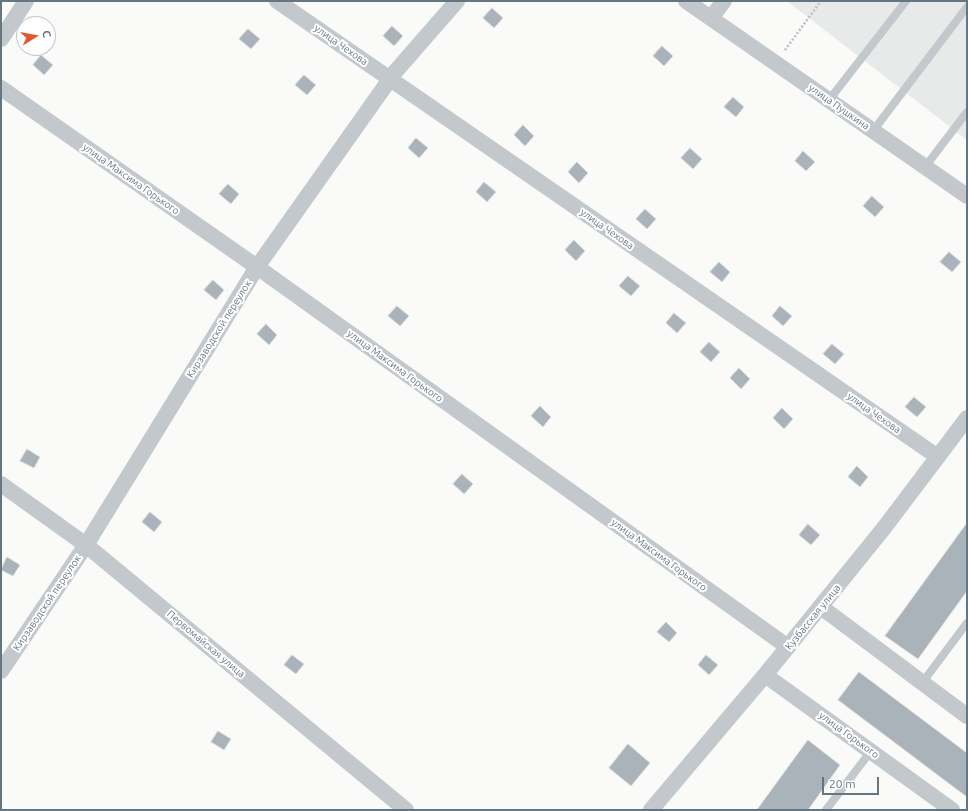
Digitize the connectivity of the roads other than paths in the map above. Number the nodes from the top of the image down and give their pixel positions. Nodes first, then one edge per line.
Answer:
1 (26, 1) edge
2 (277, 1) edge
3 (457, 1) edge
4 (686, 1) edge
5 (724, 1) edge
6 (906, 1) edge
7 (967, 7) edge
8 (711, 18) junction
9 (1, 39) edge
10 (390, 79) junction
11 (1, 88) edge
12 (830, 100) junction
13 (967, 112) edge
14 (873, 131) junction
15 (925, 167) junction
16 (967, 196) edge
17 (257, 267) junction
18 (967, 418) edge
19 (938, 457) junction
20 (1, 484) edge
21 (86, 545) junction
22 (821, 607) junction
23 (967, 623) edge
24 (788, 647) junction
25 (1, 671) edge
26 (765, 675) junction
27 (922, 683) junction
28 (967, 716) edge
29 (871, 752) junction
30 (406, 810) edge
31 (651, 810) edge
32 (826, 810) edge
33 (952, 810) edge

1 - 9 street
2 - 10 street, улица Чехова
3 - 10 street, Кирзаводской переулок
4 - 8 street, улица Пушкина
5 - 8 street
6 - 12 lane
7 - 14 lane
8 - 12 street, улица Пушкина
10 - 17 street, Кирзаводской переулок
10 - 19 street, улица Чехова
11 - 17 street, улица Максима Горького
12 - 14 street, улица Пушкина
13 - 15 lane
14 - 15 street, улица Пушкина
15 - 16 street, улица Пушкина
17 - 21 street, Кирзаводской переулок
17 - 24 street, улица Максима Горького
18 - 19 street, Кузбасская улица
19 - 22 street, Кузбасская улица
20 - 21 street, Первомайская улица
21 - 25 street, Кирзаводской переулок
21 - 30 street, Первомайская улица
22 - 24 street, Кузбасская улица
22 - 27 street
23 - 27 lane
24 - 26 street, Кузбасская улица
26 - 29 street, улица Горького
26 - 31 street, Кузбасская улица
27 - 28 street
29 - 32 lane
29 - 33 street, улица Горького

